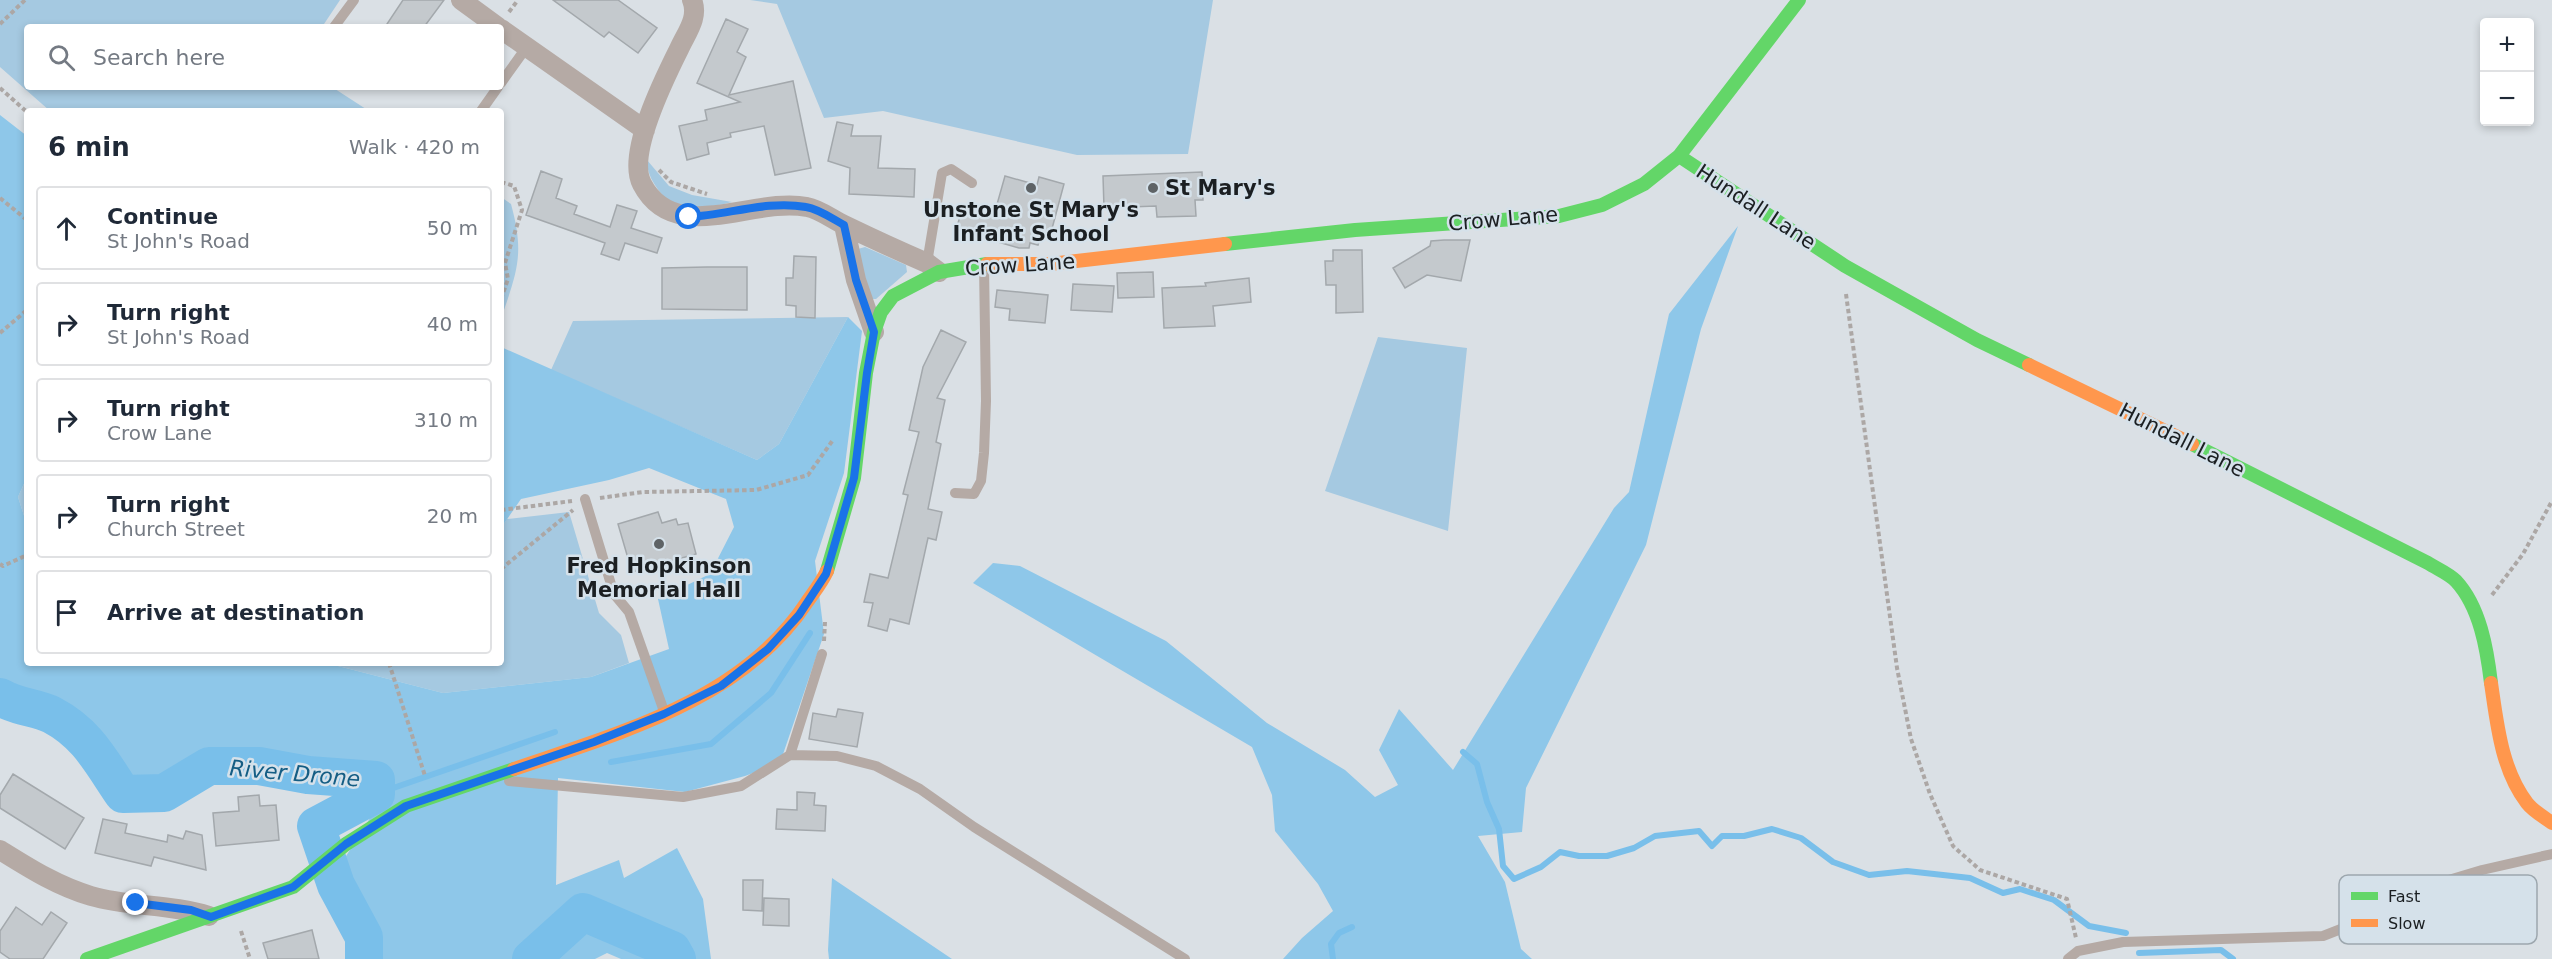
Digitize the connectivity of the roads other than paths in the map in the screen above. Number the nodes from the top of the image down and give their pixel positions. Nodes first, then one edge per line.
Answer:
1 (354, 0) edge
2 (461, 0) edge
3 (692, 0) edge
4 (1799, 0) edge
5 (336, 24) edge
6 (494, 24) edge
7 (504, 32) edge
8 (526, 48) junction
9 (504, 79) edge
10 (496, 90) edge
11 (483, 108) edge
12 (645, 130) junction
13 (1679, 156) junction
14 (972, 183) dead end
15 (844, 225) junction
16 (984, 264) junction
17 (933, 267) junction
18 (874, 332) junction
19 (955, 493) dead end
20 (585, 500) road end
21 (822, 654) dead end
22 (664, 714) junction
23 (790, 755) junction
24 (485, 780) junction
25 (2552, 823) edge
26 (0, 850) edge
27 (2552, 854) edge
28 (2465, 875) edge
29 (211, 917) junction
30 (2339, 930) edge
31 (87, 959) edge
32 (1185, 959) edge
33 (2068, 959) edge

1 - 5 lane
2 - 6 street
3 - 12 street
4 - 13 street, Crow Lane
7 - 8 street
8 - 9 lane
8 - 12 street
10 - 11 lane
12 - 15 street
13 - 16 street, Crow Lane
13 - 25 street, Hundall Lane
14 - 17 lane
15 - 17 street
15 - 18 street
16 - 17 street, Crow Lane
16 - 19 lane
17 - 18 street, Crow Lane
18 - 22 street, Crow Lane
20 - 22 lane
21 - 23 lane
22 - 24 street, Crow Lane
23 - 24 lane
23 - 32 lane
24 - 29 street, Crow Lane
26 - 29 street
27 - 28 lane
29 - 31 street, Crow Lane
30 - 33 lane

